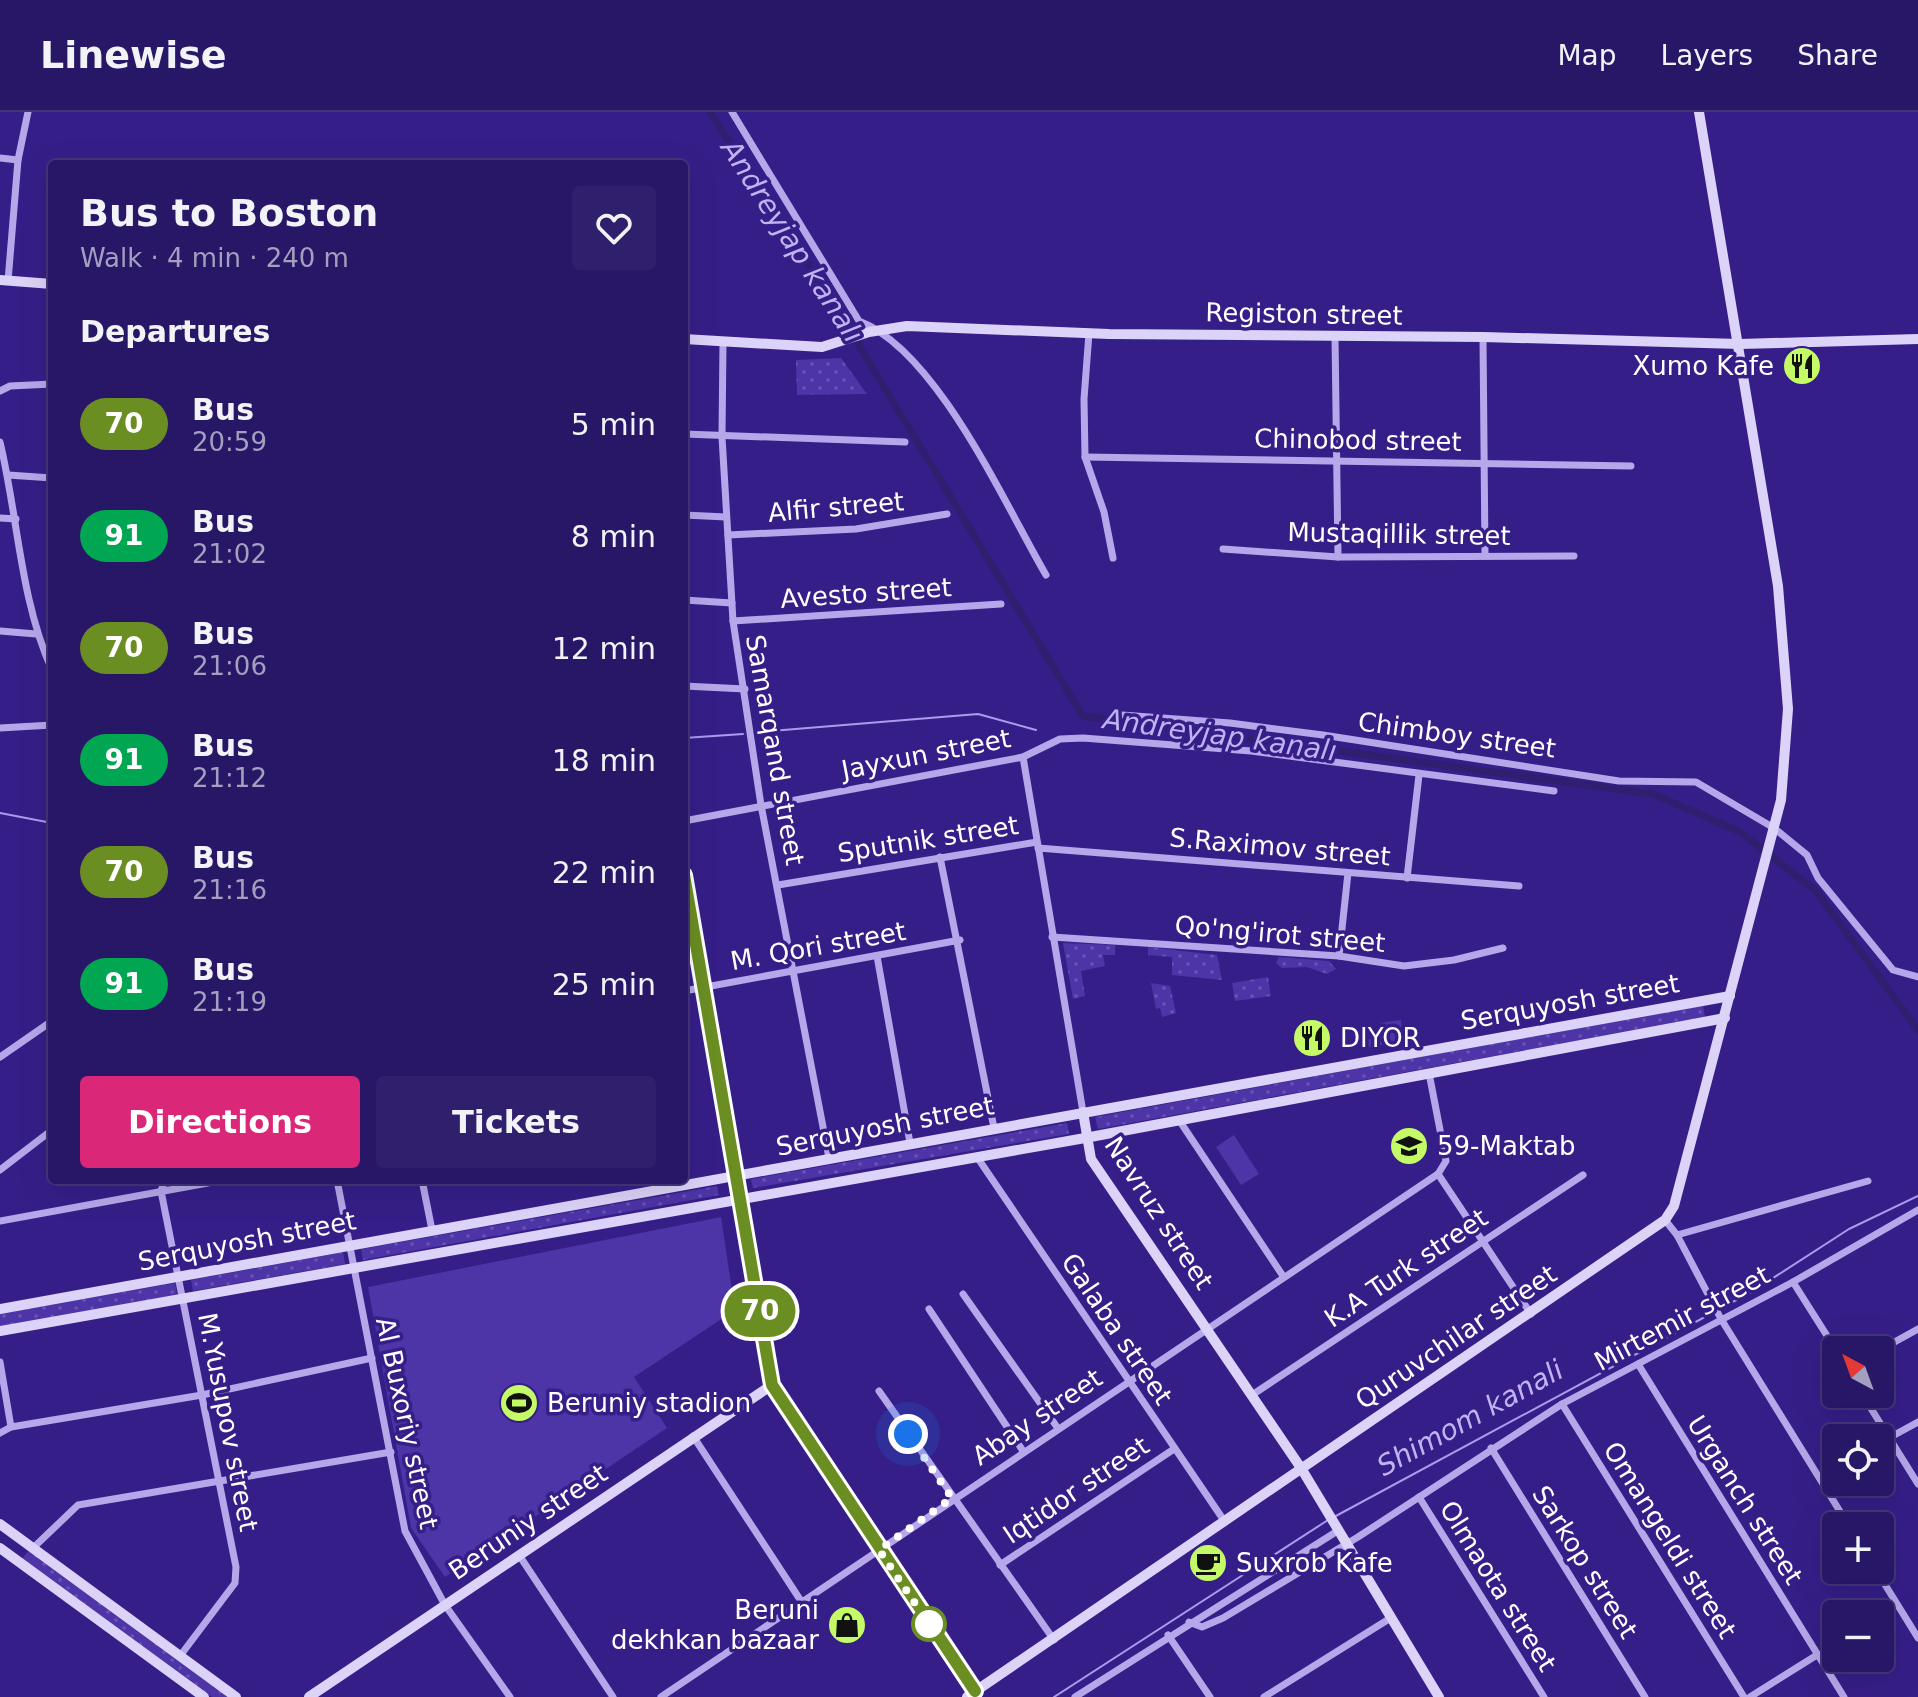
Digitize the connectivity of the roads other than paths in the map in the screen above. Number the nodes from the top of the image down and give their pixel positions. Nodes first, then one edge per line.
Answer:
1 (28, 112) edge
2 (732, 112) edge
3 (1699, 112) edge
4 (0, 158) edge
5 (18, 160) junction
6 (4, 280) edge
7 (48, 284) edge
8 (874, 330) junction
9 (1089, 333) junction
10 (1335, 337) junction
11 (1483, 337) junction
12 (688, 339) edge
13 (1918, 339) edge
14 (723, 343) junction
15 (1740, 344) junction
16 (48, 384) edge
17 (0, 391) edge
18 (688, 434) edge
19 (722, 437) junction
20 (0, 442) edge
21 (905, 442) dead end
22 (1085, 457) junction
23 (1334, 460) junction
24 (1486, 461) junction
25 (1631, 466) dead end
26 (8, 475) junction
27 (48, 478) edge
28 (947, 514) dead end
29 (688, 515) edge
30 (726, 517) junction
31 (0, 518) edge
32 (16, 519) junction
33 (728, 535) junction
34 (1223, 549) dead end
35 (1485, 556) junction
36 (1574, 556) dead end
37 (1338, 557) junction
38 (1113, 558) dead end
39 (1046, 575) dead end
40 (688, 600) edge
41 (732, 603) junction
42 (1001, 604) dead end
43 (733, 621) junction
44 (0, 631) edge
45 (36, 634) junction
46 (48, 661) edge
47 (688, 686) edge
48 (745, 689) junction
49 (1122, 715) dead end
50 (48, 725) edge
51 (0, 728) edge
52 (1023, 757) junction
53 (1419, 775) junction
54 (1554, 791) dead end
55 (761, 805) junction
56 (688, 820) edge
57 (1774, 828) junction
58 (1037, 845) junction
59 (940, 857) junction
60 (1348, 873) junction
61 (1407, 878) junction
62 (778, 885) junction
63 (1519, 886) dead end
64 (688, 897) edge
65 (1052, 937) junction
66 (960, 940) junction
67 (1503, 948) dead end
68 (877, 956) junction
69 (1339, 956) junction
70 (793, 971) junction
71 (1917, 977) edge
72 (704, 987) junction
73 (688, 990) edge
74 (1730, 996) junction
75 (1725, 1018) junction
76 (48, 1024) edge
77 (0, 1057) edge
78 (1429, 1073) junction
79 (1083, 1112) junction
80 (1179, 1120) junction
81 (994, 1128) junction
82 (48, 1133) edge
83 (1085, 1138) junction
84 (910, 1143) junction
85 (977, 1157) junction
86 (829, 1158) junction
87 (0, 1170) edge
88 (1438, 1174) junction
89 (1583, 1175) dead end
90 (738, 1176) junction
91 (1868, 1181) dead end
92 (164, 1184) edge
93 (201, 1184) edge
94 (338, 1184) edge
95 (423, 1184) edge
96 (642, 1184) edge
97 (161, 1191) junction
98 (643, 1192) junction
99 (742, 1197) junction
100 (1918, 1210) edge
101 (1665, 1220) junction
102 (0, 1221) edge
103 (432, 1230) junction
104 (1677, 1235) junction
105 (1484, 1240) junction
106 (348, 1244) junction
107 (354, 1268) junction
108 (1283, 1276) junction
109 (179, 1278) junction
110 (1793, 1282) junction
111 (963, 1294) dead end
112 (184, 1299) junction
113 (0, 1309) edge
114 (929, 1309) dead end
115 (1531, 1314) junction
116 (1721, 1319) junction
117 (1208, 1328) junction
118 (1918, 1329) edge
119 (0, 1331) edge
120 (1827, 1336) edge
121 (1894, 1342) edge
122 (372, 1358) junction
123 (0, 1362) edge
124 (1638, 1364) junction
125 (1127, 1380) junction
126 (772, 1385) junction
127 (879, 1391) dead end
128 (202, 1395) junction
129 (1252, 1395) junction
130 (1562, 1404) junction
131 (1918, 1422) edge
132 (11, 1427) junction
133 (1057, 1427) junction
134 (0, 1433) edge
135 (1894, 1435) edge
136 (693, 1436) junction
137 (1491, 1448) junction
138 (1174, 1449) junction
139 (1894, 1449) edge
140 (1023, 1451) junction
141 (391, 1452) junction
142 (1301, 1468) junction
143 (217, 1480) junction
144 (1918, 1484) edge
145 (1419, 1497) junction
146 (952, 1498) junction
147 (1840, 1512) edge
148 (1225, 1523) junction
149 (0, 1524) edge
150 (1338, 1528) junction
151 (1346, 1543) junction
152 (0, 1548) edge
153 (33, 1548) junction
154 (879, 1550) junction
155 (519, 1555) junction
156 (1000, 1565) junction
157 (1885, 1584) edge
158 (801, 1601) junction
159 (445, 1605) junction
160 (1389, 1619) junction
161 (1189, 1622) junction
162 (1917, 1634) edge
163 (1168, 1635) junction
164 (1054, 1640) junction
165 (1817, 1655) junction
166 (180, 1656) junction
167 (971, 1694) edge
168 (1433, 1695) edge
169 (204, 1697) edge
170 (236, 1697) edge
171 (309, 1697) edge
172 (510, 1697) edge
173 (613, 1697) edge
174 (661, 1697) edge
175 (1075, 1697) edge
176 (1210, 1697) edge
177 (1264, 1697) edge
178 (1544, 1697) edge
179 (1645, 1697) edge
180 (1747, 1697) edge
181 (1844, 1697) edge

1 - 5 street
2 - 8 street
3 - 15 street
4 - 5 street
5 - 6 street
6 - 7 street
8 - 9 street, Registon street
8 - 14 street, Registon street
8 - 39 street
9 - 10 street, Registon street
9 - 22 street
10 - 11 street, Registon street
10 - 23 street
11 - 15 street, Registon street
11 - 24 street
12 - 14 street
13 - 15 street, Registon street
14 - 19 street, Samarqand street
15 - 57 street
16 - 17 street
18 - 19 street
19 - 21 street
19 - 30 street, Samarqand street
20 - 26 street
22 - 23 street, Chinobod street
22 - 38 street
23 - 24 street, Chinobod street
23 - 37 street
24 - 25 street, Chinobod street
24 - 35 street
26 - 27 street
26 - 32 street
28 - 33 street, Alfir street
29 - 30 street
30 - 33 street, Samarqand street
31 - 32 street
32 - 45 street
33 - 41 street, Samarqand street
34 - 37 street, Mustaqillik street
35 - 36 street, Mustaqillik street
35 - 37 street, Mustaqillik street
40 - 41 street
41 - 43 street, Samarqand street
42 - 43 street, Avesto street
43 - 48 street, Samarqand street
44 - 45 street
45 - 46 street
47 - 48 street
48 - 55 street, Samarqand street
49 - 57 street, Chimboy street
50 - 51 street
52 - 53 street, Jayxun street
52 - 55 street, Jayxun street
52 - 58 street, Navruz street
53 - 54 street, Jayxun street
53 - 61 street
55 - 56 street, Jayxun street
55 - 62 street, Samarqand street
57 - 71 street, Chimboy street
57 - 74 street
58 - 59 street, Sputnik street
58 - 60 street, S.Raximov street
58 - 65 street, Navruz street
59 - 62 street, Sputnik street
59 - 66 street
60 - 61 street, S.Raximov street
60 - 69 street
61 - 63 street, S.Raximov street
62 - 70 street, Samarqand street
64 - 72 street
65 - 69 street, Qo'ng'irot street
65 - 79 street, Navruz street
66 - 68 street, M. Qori street
66 - 81 street
67 - 69 street, Qo'ng'irot street
68 - 70 street, M. Qori street
68 - 84 street
70 - 72 street, M. Qori street
70 - 86 street, Samarqand street
72 - 73 street, M. Qori street
72 - 90 street
74 - 75 street
74 - 79 street, Serquyosh street
75 - 78 street, Serquyosh street
75 - 101 street
76 - 77 street
78 - 80 street, Serquyosh street
78 - 88 street
79 - 81 street, Serquyosh street
79 - 83 street, Navruz street
80 - 83 street, Serquyosh street
80 - 108 street
81 - 84 street, Serquyosh street
82 - 87 street
83 - 85 street, Serquyosh street
83 - 117 street, Navruz street
84 - 86 street, Serquyosh street
85 - 99 street, Serquyosh street
85 - 125 street, Galaba street
86 - 90 street, Serquyosh street
88 - 105 street
88 - 108 street, Abay street
89 - 105 street, K.A Turk street
90 - 98 street, Serquyosh street
90 - 99 street
91 - 104 street
92 - 97 street
93 - 97 street
94 - 106 street, Al Buxoriy street
95 - 103 street
96 - 98 street
97 - 102 street
97 - 109 street, M.Yusupov street
98 - 103 street, Serquyosh street
99 - 107 street, Serquyosh street
99 - 126 street
100 - 110 street, Mirtemir street
101 - 104 street
101 - 115 street, Quruvchilar street
103 - 106 street, Serquyosh street
104 - 116 street
105 - 115 street
105 - 129 street, K.A Turk street
106 - 107 street, Al Buxoriy street
106 - 109 street, Serquyosh street
107 - 112 street, Serquyosh street
107 - 122 street, Al Buxoriy street
108 - 117 street, Abay street
109 - 112 street, M.Yusupov street
109 - 113 street, Serquyosh street
110 - 116 street, Mirtemir street
110 - 120 street
111 - 133 street
112 - 119 street, Serquyosh street
112 - 128 street, M.Yusupov street
114 - 140 street
115 - 142 street, Quruvchilar street
116 - 124 street, Mirtemir street
116 - 147 street
117 - 125 street, Abay street
117 - 129 street, Navruz street
118 - 121 street
122 - 128 street
122 - 141 street, Al Buxoriy street
123 - 132 street
124 - 130 street, Mirtemir street
124 - 165 street, Urganch street
125 - 133 street, Abay street
125 - 138 street, Galaba street
126 - 136 street, Beruniy street
126 - 154 street
127 - 146 street
128 - 132 street
128 - 143 street, M.Yusupov street
129 - 142 street, Navruz street
130 - 137 street, Mirtemir street
130 - 180 street, Omangeldi street
131 - 135 street
132 - 134 street
133 - 140 street, Abay street
136 - 155 street, Beruniy street
136 - 158 street
137 - 145 street, Mirtemir street
137 - 179 street, Sarkop street
138 - 148 street, Galaba street
138 - 156 street, Iqtidor street
139 - 144 street
140 - 146 street, Abay street
141 - 143 street
141 - 159 street, Al Buxoriy street
142 - 148 street, Quruvchilar street
142 - 150 street, Navruz street
143 - 153 street
143 - 166 street, M.Yusupov street
145 - 151 street, Mirtemir street
145 - 178 street, Olmaota street
146 - 154 street, Abay street
146 - 156 street
148 - 164 street, Quruvchilar street
149 - 153 street
150 - 151 street
150 - 161 street
151 - 160 street
151 - 161 street, Mirtemir street
152 - 169 street
153 - 166 street
154 - 158 street, Abay street
154 - 167 street
155 - 159 street, Beruniy street
155 - 173 street
156 - 164 street
157 - 162 street
158 - 174 street, Abay street
159 - 171 street, Beruniy street
159 - 172 street, Al Buxoriy street
160 - 168 street
160 - 177 street
161 - 163 street
163 - 175 street
163 - 176 street
164 - 167 street, Quruvchilar street
165 - 180 street
165 - 181 street, Urganch street
166 - 170 street

